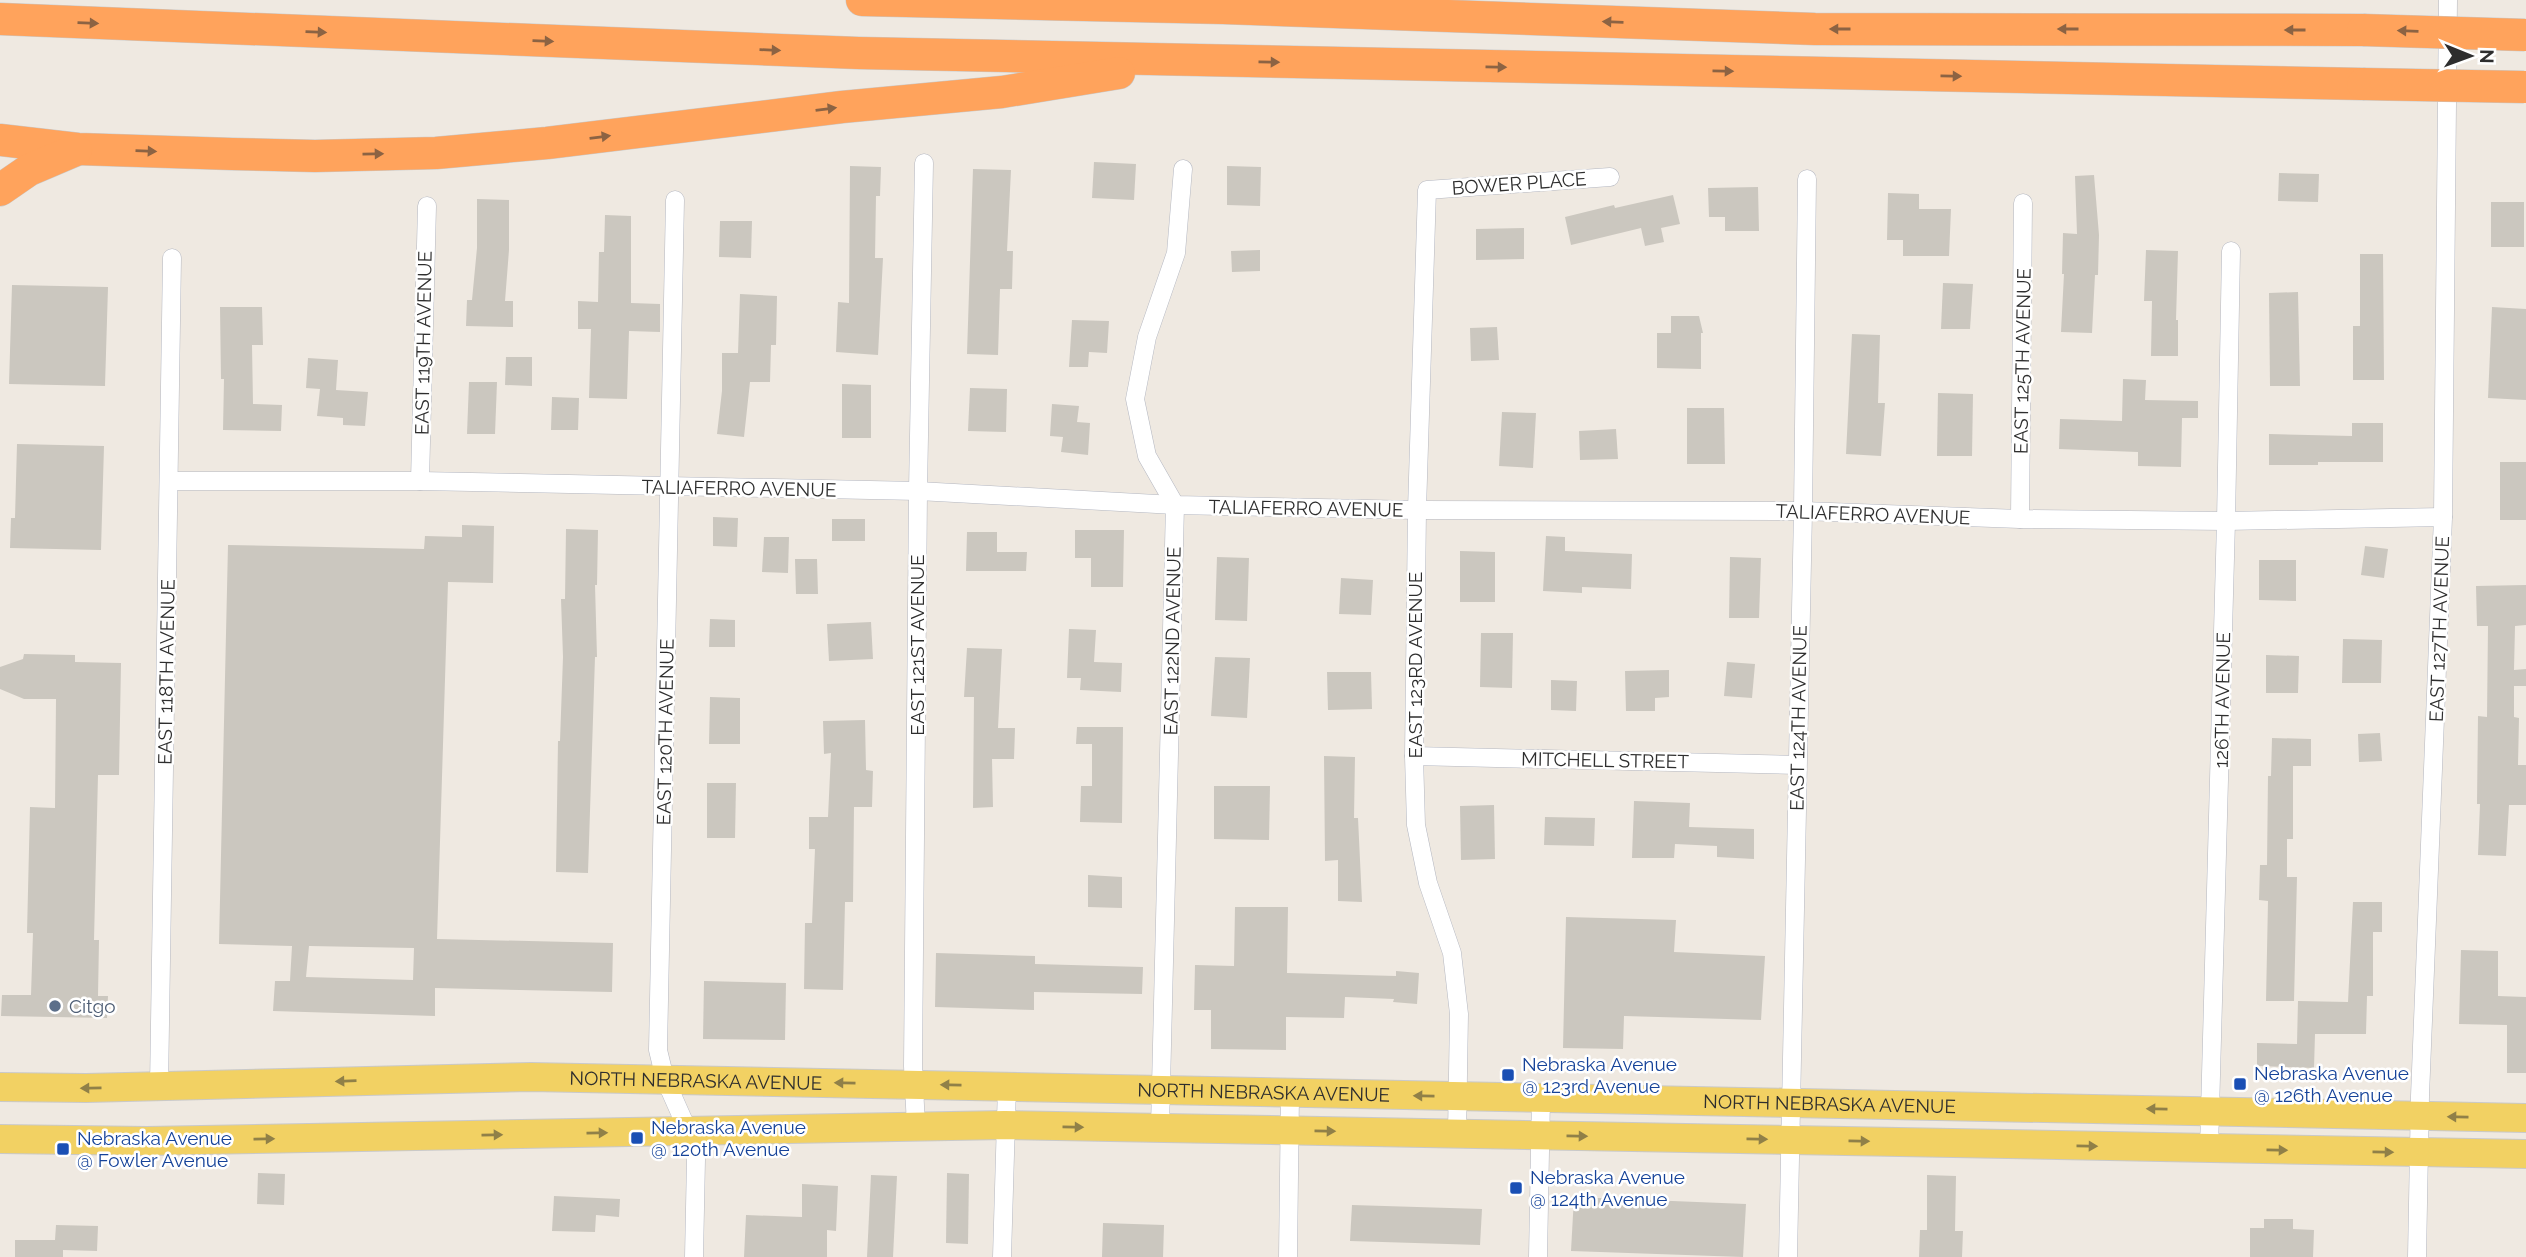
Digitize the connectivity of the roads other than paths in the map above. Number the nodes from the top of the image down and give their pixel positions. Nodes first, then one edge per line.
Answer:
1 (862, 0) edge
2 (1177, 0) edge
3 (2448, 0) edge
4 (1223, 8) junction
5 (10, 19) edge
6 (2526, 34) edge
7 (1200, 61) junction
8 (2525, 87) edge
9 (0, 140) edge
10 (78, 149) junction
11 (924, 163) dead end
12 (1183, 169) dead end
13 (1611, 177) dead end
14 (1807, 179) dead end
15 (0, 190) edge
16 (1427, 190) joint
17 (675, 200) dead end
18 (2023, 203) dead end
19 (427, 206) dead end
20 (2231, 251) dead end
21 (172, 258) dead end
22 (169, 481) junction
23 (420, 481) junction
24 (671, 487) junction
25 (918, 491) junction
26 (1175, 505) junction
27 (1417, 510) junction
28 (1803, 511) junction
29 (2443, 517) junction
30 (2020, 519) junction
31 (2226, 521) junction
32 (1414, 756) junction
33 (1797, 765) junction
34 (665, 1079) junction
35 (913, 1084) junction
36 (1007, 1086) junction
37 (0, 1087) edge
38 (159, 1087) junction
39 (1161, 1091) junction
40 (1290, 1094) junction
41 (1457, 1096) junction
42 (1541, 1098) junction
43 (1790, 1102) junction
44 (2211, 1110) junction
45 (2419, 1116) junction
46 (2526, 1118) edge
47 (1005, 1125) junction
48 (916, 1126) junction
49 (1160, 1128) junction
50 (1289, 1130) junction
51 (688, 1132) junction
52 (1457, 1134) junction
53 (1540, 1135) junction
54 (0, 1139) edge
55 (1791, 1140) junction
56 (2209, 1149) junction
57 (2419, 1153) junction
58 (2526, 1154) edge
59 (694, 1257) edge
60 (1002, 1257) edge
61 (1288, 1257) edge
62 (1538, 1257) edge
63 (1788, 1257) edge
64 (2417, 1257) edge

1 - 4 highway
2 - 4 highway
3 - 29 street, EAST 127TH AVENUE
6 -> 4 highway, bridge
5 -> 7 highway
7 -> 8 highway, bridge
10 -> 7 highway
9 - 10 highway
10 - 15 highway
11 - 25 street, EAST 121ST AVENUE
12 - 26 street
13 - 16 street, BOWER PLACE
14 - 28 street, EAST 124TH AVENUE
16 - 27 street, EAST 123RD AVENUE
17 - 24 street, EAST 120TH AVENUE
18 - 30 street, EAST 125TH AVENUE
19 - 23 street, EAST 119TH AVENUE
20 - 31 street, 126TH AVENUE
21 - 22 street, EAST 118TH AVENUE
22 - 23 street, TALIAFERRO AVENUE
22 - 38 street, EAST 118TH AVENUE
23 - 24 street, TALIAFERRO AVENUE
24 - 25 street, TALIAFERRO AVENUE
24 - 34 street, EAST 120TH AVENUE
25 - 26 street, TALIAFERRO AVENUE
25 - 35 street, EAST 121ST AVENUE
26 - 27 street, TALIAFERRO AVENUE
26 - 39 street, EAST 122ND AVENUE
27 - 28 street, TALIAFERRO AVENUE
27 - 32 street, EAST 123RD AVENUE
28 - 30 street, TALIAFERRO AVENUE
28 - 33 street, EAST 124TH AVENUE
29 - 31 street, TALIAFERRO AVENUE
29 - 45 street, EAST 127TH AVENUE
30 - 31 street, TALIAFERRO AVENUE
31 - 44 street, 126TH AVENUE
32 - 33 street, MITCHELL STREET
32 - 41 street, EAST 123RD AVENUE
33 - 43 street, EAST 124TH AVENUE
35 -> 34 main road, NORTH NEBRASKA AVENUE
34 -> 38 main road, NORTH NEBRASKA AVENUE
34 - 51 street, EAST 120TH AVENUE
36 -> 35 main road, NORTH NEBRASKA AVENUE
35 - 48 street, EAST 121ST AVENUE
36 - 39 main road, NORTH NEBRASKA AVENUE
36 - 47 street
38 -> 37 main road, NORTH NEBRASKA AVENUE
39 - 40 main road, NORTH NEBRASKA AVENUE
39 - 49 street, EAST 122ND AVENUE
41 -> 40 main road, NORTH NEBRASKA AVENUE
40 - 50 street
41 - 42 main road, NORTH NEBRASKA AVENUE
41 - 52 street, EAST 123RD AVENUE
42 - 43 main road, NORTH NEBRASKA AVENUE
42 - 53 street
44 -> 43 main road, NORTH NEBRASKA AVENUE
43 - 55 street, EAST 124TH AVENUE
44 - 45 main road, NORTH NEBRASKA AVENUE
44 - 56 street, 126TH AVENUE
46 -> 45 main road, NORTH NEBRASKA AVENUE
45 - 57 street, EAST 127TH AVENUE
47 - 48 main road, NORTH NEBRASKA AVENUE
47 -> 49 main road, NORTH NEBRASKA AVENUE
47 - 60 street
48 - 51 main road, NORTH NEBRASKA AVENUE
49 - 50 main road, NORTH NEBRASKA AVENUE
50 -> 52 main road, NORTH NEBRASKA AVENUE
50 - 61 street
54 -> 51 main road, NORTH NEBRASKA AVENUE
51 - 59 street, EAST 120TH AVENUE
52 - 53 main road, NORTH NEBRASKA AVENUE
53 -> 55 main road, NORTH NEBRASKA AVENUE
53 - 62 street
55 -> 56 main road, NORTH NEBRASKA AVENUE
55 - 63 street, EAST 124TH AVENUE
56 -> 57 main road, NORTH NEBRASKA AVENUE
57 - 58 main road, NORTH NEBRASKA AVENUE
57 - 64 street, EAST 127TH AVENUE

